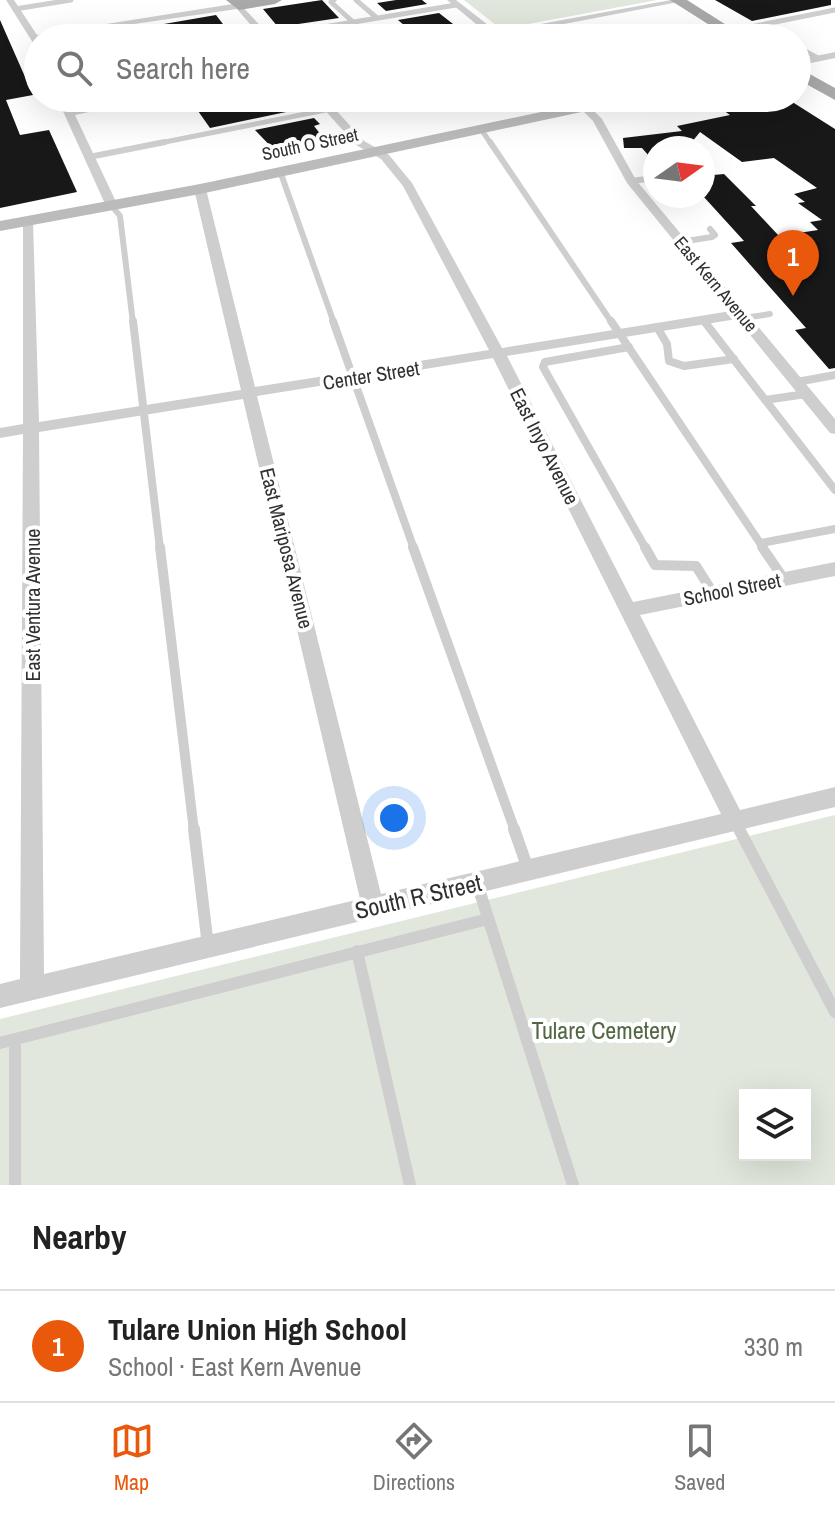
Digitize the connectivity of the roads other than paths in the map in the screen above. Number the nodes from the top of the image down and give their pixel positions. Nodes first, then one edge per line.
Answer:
1 (71, 0) edge
2 (275, 0) edge
3 (334, 0) edge
4 (356, 0) edge
5 (680, 0) edge
6 (453, 2) edge
7 (236, 3) edge
8 (13, 4) edge
9 (835, 10) edge
10 (377, 18) junction
11 (353, 22) junction
12 (126, 24) edge
13 (253, 24) edge
14 (342, 24) edge
15 (481, 24) edge
16 (558, 24) edge
17 (717, 24) edge
18 (764, 24) edge
19 (24, 25) edge
20 (811, 54) edge
21 (835, 55) edge
22 (818, 58) junction
23 (811, 60) edge
24 (811, 80) edge
25 (835, 95) edge
26 (74, 112) edge
27 (314, 112) edge
28 (332, 112) edge
29 (543, 112) edge
30 (588, 112) edge
31 (69, 113) joint
32 (481, 129) junction
33 (374, 151) junction
34 (89, 157) junction
35 (280, 171) junction
36 (643, 180) edge
37 (631, 181) junction
38 (200, 189) junction
39 (112, 206) junction
40 (27, 222) junction
41 (0, 226) edge
42 (710, 229) dead end
43 (680, 242) junction
44 (770, 314) dead end
45 (742, 316) junction
46 (703, 320) junction
47 (657, 327) junction
48 (619, 334) junction
49 (562, 343) junction
50 (629, 347) junction
51 (498, 353) junction
52 (572, 357) junction
53 (734, 359) junction
54 (835, 375) edge
55 (354, 378) junction
56 (797, 382) junction
57 (806, 394) junction
58 (250, 395) junction
59 (765, 400) junction
60 (143, 411) junction
61 (31, 428) junction
62 (835, 429) edge
63 (0, 433) edge
64 (835, 490) edge
65 (835, 529) edge
66 (761, 543) junction
67 (835, 569) edge
68 (784, 579) junction
69 (713, 593) junction
70 (629, 610) junction
71 (835, 797) edge
72 (735, 821) junction
73 (529, 870) junction
74 (477, 882) junction
75 (373, 907) junction
76 (488, 919) junction
77 (208, 946) junction
78 (357, 951) junction
79 (32, 988) junction
80 (0, 996) edge
81 (835, 1012) edge
82 (15, 1039) junction
83 (0, 1043) edge
84 (15, 1185) edge
85 (410, 1185) edge
86 (573, 1185) edge

1 - 8 lane
2 - 7 main road
3 - 11 lane
4 - 10 lane
5 - 16 street
5 - 17 main road
6 - 10 lane
6 - 15 street
7 - 12 street
7 - 13 street
8 - 19 street
9 - 18 lane
10 - 11 lane
11 - 14 lane
20 - 22 lane
21 - 22 street
22 - 23 street
24 - 25 main road
26 - 31 street
27 - 34 lane
28 - 33 street, East Inyo Avenue
29 - 32 main road, South O Street
30 - 37 street, East Kern Avenue
31 - 34 street
32 - 33 main road, South O Street
32 - 48 lane
33 - 35 main road, South O Street
33 - 51 street, East Inyo Avenue
34 - 39 street
35 - 38 main road, South O Street
35 - 55 lane
36 - 37 lane
37 - 43 street, East Kern Avenue
38 - 39 main road, South O Street
38 - 58 street, East Mariposa Avenue
39 - 40 main road, South O Street
39 - 60 lane
40 - 41 main road, South O Street
40 - 61 street, East Ventura Avenue
42 - 43 lane
43 - 45 street, East Kern Avenue
44 - 45 lane
45 - 46 street, Center Street
45 - 56 street, East Kern Avenue
46 - 47 street, Center Street
46 - 53 lane
47 - 48 street, Center Street
47 - 53 lane
48 - 49 street, Center Street
48 - 50 lane
49 - 51 street, Center Street
49 - 52 lane
50 - 52 lane
50 - 66 lane
51 - 55 street, Center Street
51 - 70 street, East Inyo Avenue
52 - 69 lane
53 - 59 lane
54 - 56 lane
55 - 58 street, Center Street
55 - 73 lane
56 - 57 street, East Kern Avenue
57 - 59 lane
57 - 62 street, East Kern Avenue
58 - 60 street, Center Street
58 - 75 street, East Mariposa Avenue
59 - 64 lane
60 - 61 street, Center Street
60 - 77 lane
61 - 63 street, Center Street
61 - 79 street, East Ventura Avenue
65 - 66 lane
66 - 68 lane
67 - 68 street, School Street
68 - 69 street, School Street
69 - 70 street, School Street
70 - 72 street, East Inyo Avenue
71 - 72 street, South R Street
72 - 73 street, South R Street
72 - 81 lane
73 - 74 street, South R Street
74 - 75 street, South R Street
74 - 76 lane
75 - 77 street, South R Street
76 - 78 lane
76 - 86 lane
77 - 79 street, South R Street
78 - 82 lane
78 - 85 lane
79 - 80 street, South R Street
82 - 83 lane
82 - 84 lane

